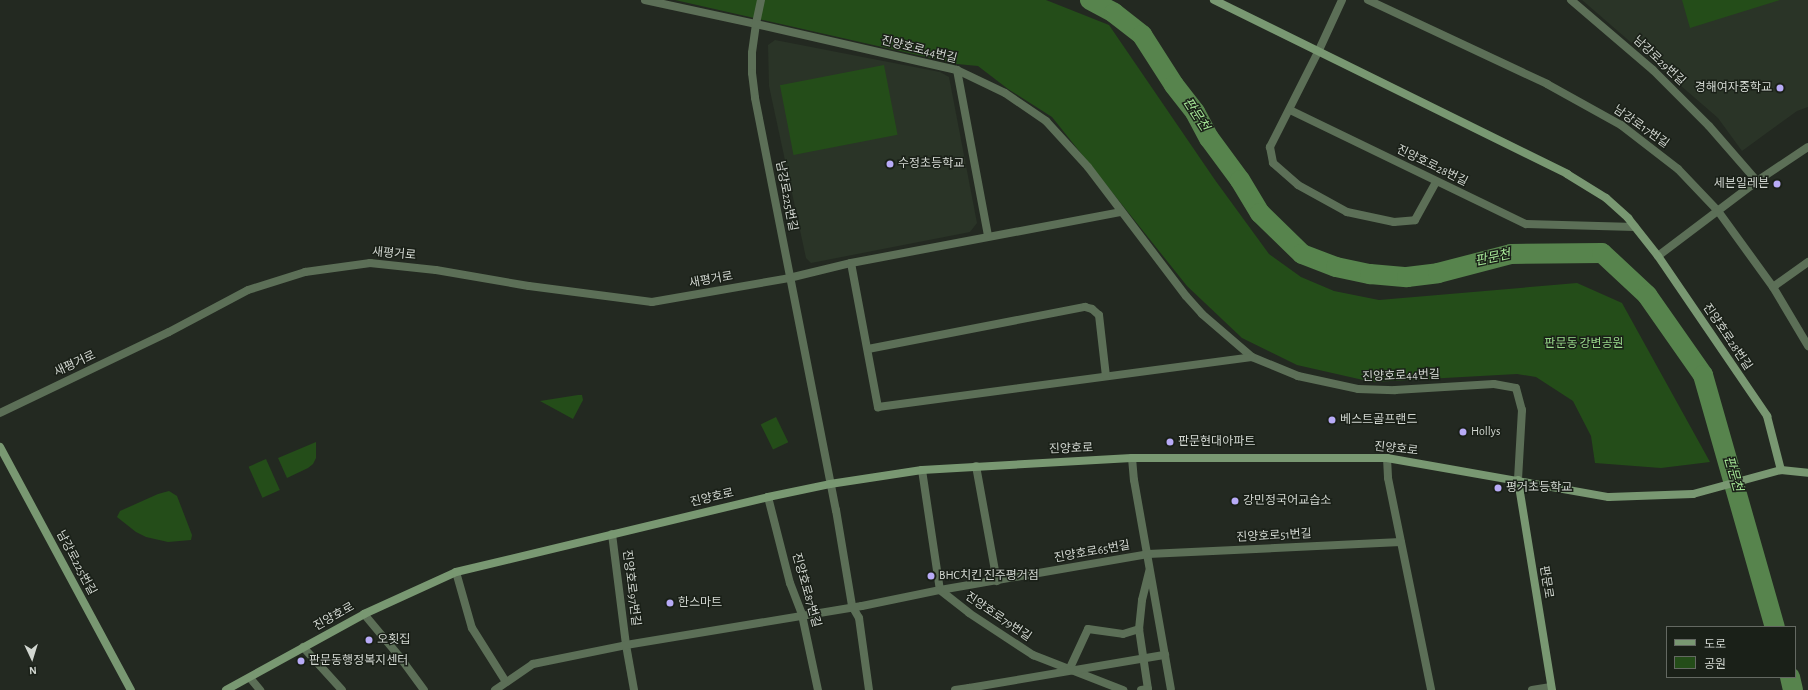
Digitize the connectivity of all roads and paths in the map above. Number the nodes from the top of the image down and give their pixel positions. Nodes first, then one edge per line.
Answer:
1 (645, 0) edge
2 (761, 0) edge
3 (1214, 0) edge
4 (1342, 0) edge
5 (1368, 0) edge
6 (1571, 0) edge
7 (756, 24) junction
8 (1319, 50) junction
9 (957, 70) junction
10 (1290, 110) junction
11 (1808, 147) edge
12 (1758, 181) junction
13 (1436, 182) junction
14 (1718, 211) junction
15 (1120, 212) junction
16 (1635, 227) junction
17 (988, 236) junction
18 (1658, 256) junction
19 (1808, 262) edge
20 (851, 263) junction
21 (789, 278) junction
22 (1773, 287) junction
23 (1808, 346) edge
24 (868, 349) junction
25 (1252, 357) junction
26 (1106, 376) junction
27 (0, 413) edge
28 (0, 447) edge
29 (1132, 458) junction
30 (1387, 458) junction
31 (976, 466) junction
32 (922, 470) junction
33 (1781, 470) junction
34 (1808, 473) edge
35 (1518, 480) junction
36 (830, 484) junction
37 (768, 497) junction
38 (612, 534) junction
39 (1401, 542) junction
40 (1148, 554) junction
41 (1150, 569) junction
42 (456, 572) junction
43 (997, 581) junction
44 (940, 590) junction
45 (852, 606) junction
46 (364, 614) junction
47 (802, 615) junction
48 (1139, 629) junction
49 (626, 645) junction
50 (303, 647) junction
51 (1165, 656) junction
52 (1144, 658) junction
53 (1069, 670) junction
54 (250, 678) junction
55 (506, 682) junction
56 (1551, 688) edge
57 (969, 689) edge
58 (1171, 689) edge
59 (131, 690) edge
60 (226, 690) edge
61 (260, 690) edge
62 (342, 690) edge
63 (424, 690) edge
64 (495, 690) edge
65 (634, 690) edge
66 (818, 690) edge
67 (869, 690) edge
68 (955, 690) edge
69 (1123, 690) edge
70 (1141, 690) edge
71 (1431, 690) edge
72 (1532, 690) edge

1 - 7 street
2 - 7 street, 남강로225번길
3 - 8 street, 진양호로28번길
4 - 8 street
5 - 14 street, 남강로17번길
6 - 12 street, 남강로29번길
7 - 9 street, 진양호로44번길
7 - 21 street, 남강로225번길
8 - 10 street
8 - 16 street, 진양호로28번길
9 - 15 street, 진양호로44번길
9 - 17 street
10 - 13 street, 진양호로28번길
10 - 13 street
11 - 12 street
12 - 14 street
13 - 16 street, 진양호로28번길
14 - 18 street
14 - 22 street, 남강로17번길
15 - 17 street
15 - 25 street, 진양호로44번길
16 - 18 street, 진양호로28번길
17 - 20 street
18 - 33 street, 진양호로28번길
19 - 22 street
20 - 21 street
20 - 24 street
21 - 27 street, 새평거로
21 - 36 street, 남강로225번길
22 - 23 street, 남강로17번길
24 - 26 street
24 - 26 street
25 - 26 street
25 - 35 street, 진양호로44번길
28 - 59 street, 남강로225번길
29 - 30 street, 진양호로
29 - 31 street, 진양호로
29 - 40 street, 진양호로65번길
30 - 35 street, 진양호로
30 - 39 street
31 - 32 street, 진양호로
31 - 43 street
32 - 36 street, 진양호로
32 - 44 street
33 - 34 street, 진양호로
33 - 35 street, 진양호로
35 - 56 street, 판문로
36 - 37 street, 진양호로
36 - 45 street, 남강로225번길
37 - 38 street, 진양호로
37 - 47 street, 진양호로87번길
38 - 42 street, 진양호로
38 - 49 street, 진양호로97번길
39 - 40 street, 진양호로51번길
39 - 71 street
40 - 41 street, 진양호로65번길
40 - 43 street, 진양호로65번길
41 - 48 street, 진양호로65번길
41 - 51 street, 진양호로65번길
42 - 46 street, 진양호로
42 - 55 street
43 - 44 street, 진양호로65번길
44 - 45 street, 진양호로65번길
44 - 53 street, 진양호로79번길
45 - 47 street, 진양호로97번길
45 - 67 street, 남강로225번길
46 - 50 street, 진양호로
46 - 63 street
47 - 49 street, 진양호로97번길
47 - 66 street, 진양호로87번길
48 - 52 street, 진양호로65번길
48 - 53 street
49 - 55 street
49 - 65 street, 진양호로97번길
50 - 54 street, 진양호로
50 - 62 street
51 - 52 street
51 - 58 street, 진양호로65번길
52 - 53 street
52 - 70 street, 진양호로65번길
53 - 57 street
53 - 69 street, 진양호로79번길
54 - 60 street, 진양호로
54 - 61 street
55 - 64 street
56 - 72 street, 판문로
57 - 68 street

